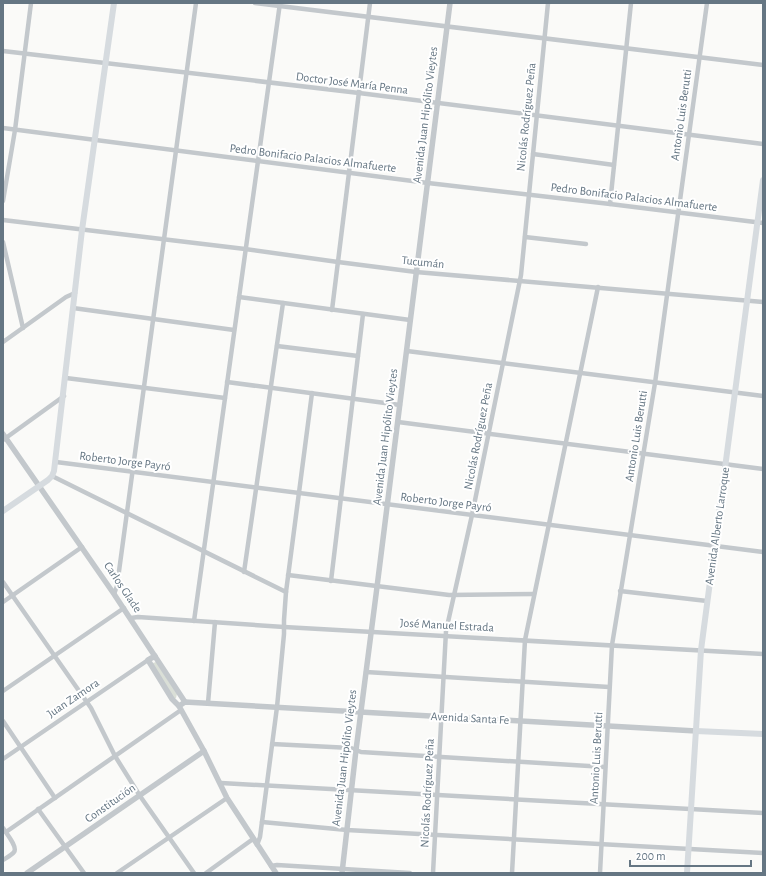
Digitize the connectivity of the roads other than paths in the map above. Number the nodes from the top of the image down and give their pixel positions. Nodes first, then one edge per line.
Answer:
1 (31, 3) edge
2 (114, 3) edge
3 (196, 3) edge
4 (255, 3) edge
5 (370, 3) edge
6 (450, 3) edge
7 (548, 3) edge
8 (630, 3) edge
9 (707, 3) edge
10 (279, 4) edge
11 (368, 16) junction
12 (447, 26) junction
13 (544, 38) junction
14 (626, 48) junction
15 (3, 51) edge
16 (25, 54) junction
17 (700, 57) junction
18 (106, 63) junction
19 (763, 65) edge
20 (187, 72) junction
21 (269, 83) junction
22 (359, 93) junction
23 (438, 103) junction
24 (537, 116) junction
25 (618, 125) junction
26 (3, 128) edge
27 (15, 130) junction
28 (688, 134) junction
29 (94, 140) junction
30 (763, 144) edge
31 (176, 150) junction
32 (533, 154) junction
33 (258, 161) junction
34 (614, 165) junction
35 (349, 173) junction
36 (763, 180) edge
37 (428, 183) junction
38 (529, 195) junction
39 (3, 201) edge
40 (610, 204) junction
41 (678, 213) junction
42 (3, 220) edge
43 (760, 223) edge
44 (82, 230) junction
45 (525, 238) junction
46 (164, 239) junction
47 (3, 243) edge
48 (586, 244) dead end
49 (246, 249) junction
50 (338, 262) junction
51 (416, 272) junction
52 (519, 280) junction
53 (598, 287) junction
54 (75, 293) junction
55 (668, 293) junction
56 (239, 297) junction
57 (747, 300) junction
58 (763, 302) edge
59 (282, 303) junction
60 (73, 308) junction
61 (332, 310) junction
62 (363, 314) junction
63 (154, 319) junction
64 (410, 320) junction
65 (23, 328) junction
66 (234, 330) junction
67 (3, 342) edge
68 (276, 346) junction
69 (407, 351) junction
70 (358, 356) junction
71 (503, 363) junction
72 (580, 373) junction
73 (66, 378) junction
74 (227, 382) junction
75 (655, 383) junction
76 (144, 388) junction
77 (270, 388) junction
78 (734, 392) junction
79 (312, 393) junction
80 (64, 396) junction
81 (763, 396) edge
82 (225, 398) junction
83 (353, 398) junction
84 (400, 405) junction
85 (398, 422) junction
86 (488, 433) junction
87 (4, 438) edge
88 (566, 443) junction
89 (643, 452) junction
90 (56, 462) junction
91 (725, 464) junction
92 (763, 469) edge
93 (132, 472) junction
94 (52, 476) junction
95 (213, 482) junction
96 (40, 486) junction
97 (256, 487) junction
98 (298, 494) junction
99 (341, 499) junction
100 (388, 505) junction
101 (3, 511) edge
102 (126, 513) junction
103 (472, 515) junction
104 (549, 525) junction
105 (630, 535) junction
106 (714, 545) junction
107 (82, 547) junction
108 (203, 551) junction
109 (763, 552) edge
110 (244, 572) junction
111 (288, 576) junction
112 (331, 581) junction
113 (3, 582) edge
114 (378, 587) junction
115 (620, 590) junction
116 (286, 592) junction
117 (114, 594) junction
118 (534, 594) junction
119 (12, 595) junction
120 (454, 595) junction
121 (707, 601) junction
122 (3, 602) edge
123 (124, 608) junction
124 (131, 618) junction
125 (194, 621) junction
126 (215, 622) junction
127 (284, 627) junction
128 (371, 631) junction
129 (446, 635) junction
130 (525, 640) junction
131 (612, 646) junction
132 (701, 650) junction
133 (763, 654) edge
134 (54, 656) junction
135 (155, 656) junction
136 (148, 660) junction
137 (366, 672) junction
138 (443, 677) junction
139 (522, 682) junction
140 (609, 687) junction
141 (3, 691) edge
142 (86, 702) junction
143 (185, 702) junction
144 (208, 704) junction
145 (277, 707) junction
146 (180, 708) junction
147 (361, 712) junction
148 (441, 717) junction
149 (3, 721) edge
150 (520, 721) junction
151 (607, 726) junction
152 (696, 731) junction
153 (763, 734) edge
154 (272, 744) junction
155 (21, 747) junction
156 (356, 750) junction
157 (204, 751) junction
158 (115, 756) junction
159 (439, 756) junction
160 (3, 759) edge
161 (518, 761) junction
162 (605, 767) junction
163 (221, 783) junction
164 (267, 786) junction
165 (351, 791) junction
166 (140, 796) junction
167 (436, 796) junction
168 (55, 798) junction
169 (228, 798) junction
170 (517, 800) junction
171 (603, 805) junction
172 (38, 810) junction
173 (691, 810) junction
174 (763, 813) edge
175 (262, 822) junction
176 (4, 830) edge
177 (347, 830) junction
178 (434, 834) junction
179 (170, 837) junction
180 (253, 839) junction
181 (514, 839) junction
182 (601, 844) junction
183 (257, 845) junction
184 (65, 847) junction
185 (689, 849) junction
186 (763, 853) edge
187 (3, 860) edge
188 (271, 866) junction
189 (342, 871) edge
190 (27, 873) edge
191 (84, 873) edge
192 (118, 873) edge
193 (194, 873) edge
194 (206, 873) edge
195 (276, 873) edge
196 (410, 873) edge
197 (433, 873) edge
198 (512, 873) edge
199 (600, 873) edge
200 (688, 873) edge

1 - 16 street
2 - 18 main road
3 - 20 street
4 - 10 street
5 - 11 street
6 - 12 street, Avenida Juan Hipólito Vieytes
7 - 13 street, Nicolás Rodríguez Peña
8 - 14 street
9 - 17 street, Antonio Luis Berutti
10 - 11 street
10 - 21 street
11 - 12 street
11 - 22 street
12 - 13 street
12 - 23 street, Avenida Juan Hipólito Vieytes
13 - 14 street
13 - 24 street, Nicolás Rodríguez Peña
14 - 17 street
14 - 25 street
15 - 16 street, Doctor José María Penna
16 - 18 street, Doctor José María Penna
16 - 27 street
17 - 19 street
17 - 28 street, Antonio Luis Berutti
18 - 20 street, Doctor José María Penna
18 - 29 main road
20 - 21 street, Doctor José María Penna
20 - 31 street
21 - 22 street, Doctor José María Penna
21 - 33 street
22 - 23 street, Doctor José María Penna
22 - 35 street
23 - 24 street, Doctor José María Penna
23 - 37 street, Avenida Juan Hipólito Vieytes
24 - 25 street, Doctor José María Penna
24 - 32 street, Nicolás Rodríguez Peña
25 - 28 street, Doctor José María Penna
25 - 34 street
26 - 27 street, Pedro Bonifacio Palacios Almafuerte
27 - 29 street, Pedro Bonifacio Palacios Almafuerte
27 - 39 street
28 - 30 street, Doctor José María Penna
28 - 41 street, Antonio Luis Berutti
29 - 31 street, Pedro Bonifacio Palacios Almafuerte
29 - 44 main road
31 - 33 street, Pedro Bonifacio Palacios Almafuerte
31 - 46 street
32 - 34 street
32 - 38 street, Nicolás Rodríguez Peña
33 - 35 street, Pedro Bonifacio Palacios Almafuerte
33 - 49 street
34 - 40 street
35 - 37 street, Pedro Bonifacio Palacios Almafuerte
35 - 50 street
36 - 43 main road, Avenida Alberto Larroque
37 - 38 street, Pedro Bonifacio Palacios Almafuerte
37 - 51 street, Avenida Juan Hipólito Vieytes
38 - 40 street, Pedro Bonifacio Palacios Almafuerte
38 - 45 street, Nicolás Rodríguez Peña
40 - 41 street, Pedro Bonifacio Palacios Almafuerte
41 - 43 street, Pedro Bonifacio Palacios Almafuerte
41 - 55 street, Antonio Luis Berutti
42 - 44 street
43 - 57 main road, Avenida Alberto Larroque
44 - 46 street, Tucumán
44 - 54 main road
45 - 48 street
45 - 52 street, Nicolás Rodríguez Peña
46 - 49 street, Tucumán
46 - 63 street
47 - 65 street
49 - 50 street, Tucumán
49 - 56 street
50 - 51 street, Tucumán
50 - 61 street
51 - 52 street, Tucumán
51 - 64 street, Avenida Juan Hipólito Vieytes
52 - 53 street, Tucumán
52 - 71 street, Nicolás Rodríguez Peña
53 - 55 street, Tucumán
53 - 72 street
54 - 60 main road
54 - 65 street
55 - 57 street, Tucumán
55 - 75 street, Antonio Luis Berutti
56 - 59 street
56 - 66 street
57 - 58 street, Tucumán
57 - 78 main road, Avenida Alberto Larroque
59 - 61 street
59 - 68 street
60 - 63 street
60 - 73 main road
61 - 62 street
62 - 64 street
62 - 70 street
63 - 66 street
63 - 76 street
64 - 69 street, Avenida Juan Hipólito Vieytes
65 - 67 street
66 - 74 street
68 - 70 street
68 - 77 street
69 - 71 street
69 - 84 street, Avenida Juan Hipólito Vieytes
70 - 83 street
71 - 72 street
71 - 86 street, Nicolás Rodríguez Peña
72 - 75 street
72 - 88 street
73 - 76 street
73 - 80 main road
74 - 77 street
74 - 82 street
75 - 78 street
75 - 89 street, Antonio Luis Berutti
76 - 82 street
76 - 93 street
77 - 79 street
77 - 97 street
78 - 81 street
78 - 91 main road, Avenida Alberto Larroque
79 - 83 street
79 - 98 street
80 - 87 street
80 - 90 main road
82 - 95 street
83 - 84 street
83 - 99 street
84 - 85 street, Avenida Juan Hipólito Vieytes
85 - 86 street
85 - 100 street, Avenida Juan Hipólito Vieytes
86 - 88 street
86 - 103 street, Nicolás Rodríguez Peña
87 - 96 street, Carlos Glade
88 - 89 street
88 - 104 street
89 - 91 street
89 - 105 street, Antonio Luis Berutti
90 - 93 street, Roberto Jorge Payró
90 - 94 main road
91 - 92 street
91 - 106 main road, Avenida Alberto Larroque
93 - 95 street, Roberto Jorge Payró
93 - 102 street
94 - 96 main road
94 - 102 street
95 - 97 street, Roberto Jorge Payró
95 - 108 street
96 - 101 main road
96 - 107 street, Carlos Glade
97 - 98 street, Roberto Jorge Payró
97 - 110 street
98 - 99 street, Roberto Jorge Payró
98 - 111 street
99 - 100 street, Roberto Jorge Payró
99 - 112 street
100 - 103 street, Roberto Jorge Payró
100 - 114 street, Avenida Juan Hipólito Vieytes
102 - 108 street
102 - 117 street
103 - 104 street, Roberto Jorge Payró
103 - 120 street, Nicolás Rodríguez Peña
104 - 105 street, Roberto Jorge Payró
104 - 118 street
105 - 106 street, Roberto Jorge Payró
105 - 115 street, Antonio Luis Berutti
106 - 109 street, Roberto Jorge Payró
106 - 121 main road, Avenida Alberto Larroque
107 - 117 street, Carlos Glade
107 - 119 street
108 - 110 street
108 - 125 street
110 - 116 street
111 - 112 street
111 - 116 street
112 - 114 street
113 - 119 street
114 - 120 street
114 - 128 street, Avenida Juan Hipólito Vieytes
115 - 121 street
115 - 131 street, Antonio Luis Berutti
116 - 127 street
117 - 123 street, Carlos Glade
118 - 120 street
118 - 130 street
119 - 122 street
119 - 134 street
120 - 129 street, Nicolás Rodríguez Peña
121 - 132 main road, Avenida Alberto Larroque
123 - 124 street, Carlos Glade
123 - 134 street
124 - 125 street, José Manuel Estrada
124 - 135 street, Carlos Glade
125 - 126 street, José Manuel Estrada
126 - 127 street, José Manuel Estrada
126 - 144 street
127 - 128 street, José Manuel Estrada
127 - 145 street
128 - 129 street, José Manuel Estrada
128 - 137 street, Avenida Juan Hipólito Vieytes
129 - 130 street, José Manuel Estrada
129 - 138 street, Nicolás Rodríguez Peña
130 - 131 street, José Manuel Estrada
130 - 139 street
131 - 132 street, José Manuel Estrada
131 - 140 street, Antonio Luis Berutti
132 - 133 street, José Manuel Estrada
132 - 152 main road, Avenida Alberto Larroque
134 - 141 street
134 - 142 street
135 - 136 street, Juan Zamora
135 - 143 street, Carlos Glade
136 - 142 street, Juan Zamora
136 - 146 street
137 - 138 street
137 - 147 street, Avenida Juan Hipólito Vieytes
138 - 139 street
138 - 148 street, Nicolás Rodríguez Peña
139 - 140 street
139 - 150 street
140 - 151 street, Antonio Luis Berutti
142 - 155 street, Juan Zamora
142 - 158 street
143 - 144 street, Avenida Santa Fe
143 - 146 street
144 - 145 street, Avenida Santa Fe
145 - 147 street, Avenida Santa Fe
145 - 154 street
146 - 157 street
146 - 158 street
147 - 148 street, Avenida Santa Fe
147 - 156 street, Avenida Juan Hipólito Vieytes
148 - 150 street, Avenida Santa Fe
148 - 159 street, Nicolás Rodríguez Peña
149 - 155 street
150 - 151 street, Avenida Santa Fe
150 - 161 street
151 - 152 street, Avenida Santa Fe
151 - 162 street, Antonio Luis Berutti
152 - 153 main road, Avenida Santa Fe
152 - 173 main road, Avenida Alberto Larroque
154 - 156 street
154 - 164 street
155 - 160 street, Juan Zamora
155 - 168 street
156 - 159 street
156 - 165 street, Avenida Juan Hipólito Vieytes
157 - 163 street
157 - 166 street, Constitución
158 - 166 street
158 - 168 street
159 - 161 street
159 - 167 street, Nicolás Rodríguez Peña
161 - 162 street
161 - 170 street
162 - 171 street, Antonio Luis Berutti
163 - 164 street
163 - 169 street
164 - 165 street
164 - 175 street
165 - 167 street
165 - 177 street, Avenida Juan Hipólito Vieytes
166 - 179 street
166 - 184 street, Constitución
167 - 170 street
167 - 178 street, Nicolás Rodríguez Peña
168 - 172 street
169 - 179 street
169 - 180 street
170 - 171 street
170 - 181 street
171 - 173 street
171 - 182 street, Antonio Luis Berutti
172 - 176 street
172 - 184 street
173 - 174 street
173 - 185 main road, Avenida Alberto Larroque
175 - 177 street
175 - 183 street
176 - 187 street
177 - 178 street
177 - 189 street, Avenida Juan Hipólito Vieytes
178 - 181 street
178 - 197 street, Nicolás Rodríguez Peña
179 - 192 street
179 - 193 street
180 - 183 street
180 - 194 street
181 - 182 street
181 - 198 street
182 - 185 street
182 - 199 street, Antonio Luis Berutti
183 - 188 street
184 - 190 street, Constitución
184 - 191 street
185 - 186 street
185 - 200 main road, Avenida Alberto Larroque
188 - 189 street
188 - 195 street
189 - 196 street

